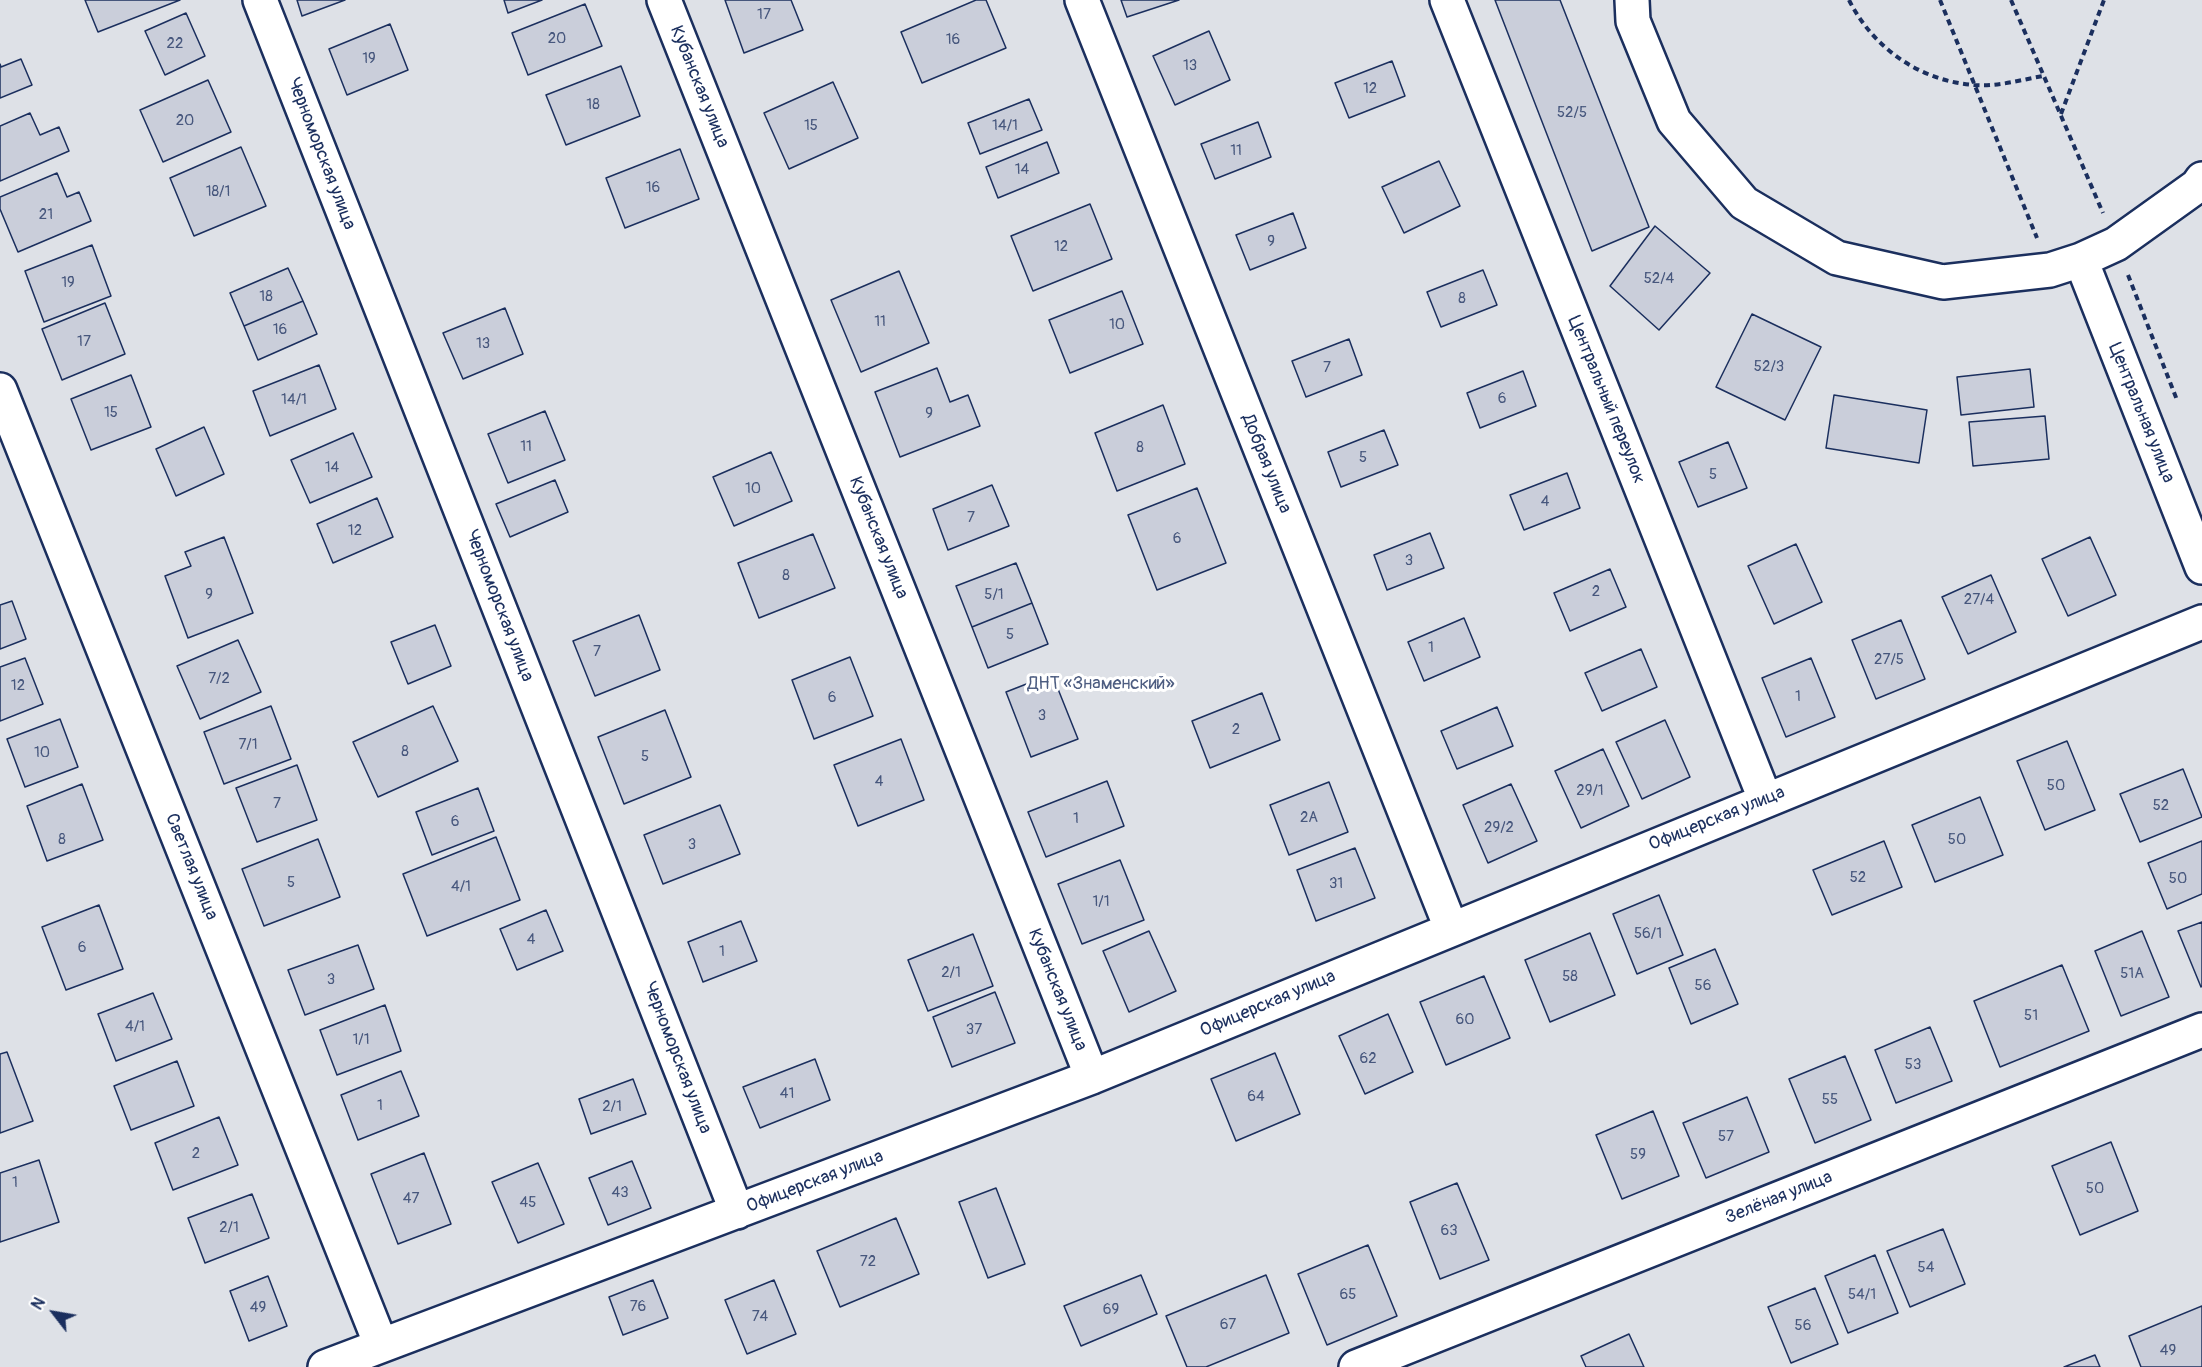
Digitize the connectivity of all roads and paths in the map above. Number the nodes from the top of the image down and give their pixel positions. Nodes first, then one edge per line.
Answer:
1 (260, 0) edge
2 (664, 0) edge
3 (1082, 0) edge
4 (1447, 0) edge
5 (1632, 0) edge
6 (1849, 0) edge
7 (2011, 0) edge
8 (2104, 0) edge
9 (2043, 76) junction
10 (2061, 114) junction
11 (2202, 179) edge
12 (2116, 244) junction
13 (2080, 260) junction
14 (0, 390) edge
15 (2181, 410) dead end
16 (2202, 567) edge
17 (2202, 622) edge
18 (1766, 799) junction
19 (1451, 928) junction
20 (2202, 1030) edge
21 (1092, 1077) junction
22 (737, 1212) junction
23 (381, 1345) junction
24 (326, 1367) edge
25 (1356, 1367) edge

1 - 22 street, Черноморская улица
2 - 21 street, Кубанская улица
3 - 19 street, Добрая улица
4 - 18 street, Центральный переулок
5 - 13 street
6 - 9 path
7 - 9 path
8 - 10 path
9 - 10 path
10 - 12 path
11 - 12 street
12 - 13 street
12 - 15 path
13 - 16 street, Центральная улица
14 - 23 street, Светлая улица
17 - 18 street, Офицерская улица
18 - 19 street, Офицерская улица
19 - 21 street, Офицерская улица
20 - 25 street, Зелёная улица
21 - 22 street, Офицерская улица
22 - 23 street, Офицерская улица
23 - 24 street, Офицерская улица

